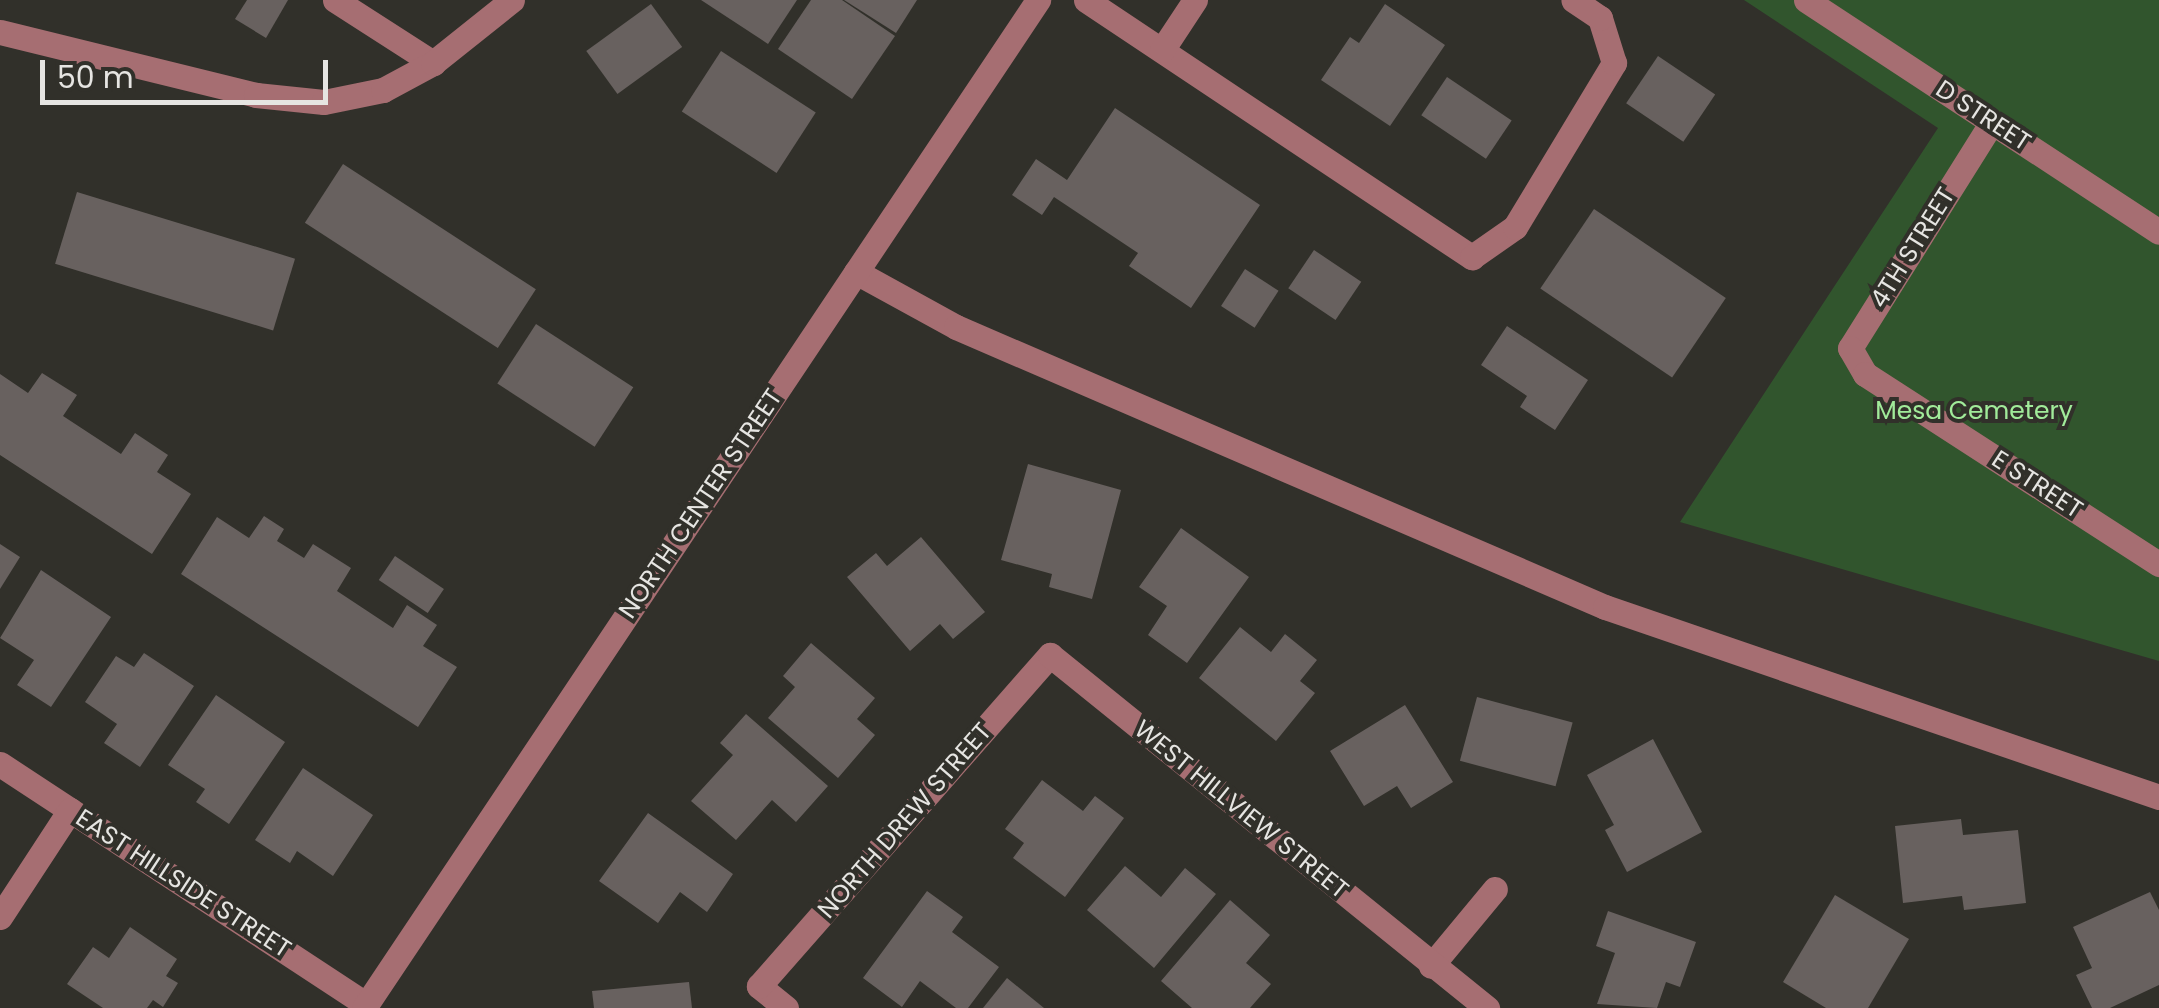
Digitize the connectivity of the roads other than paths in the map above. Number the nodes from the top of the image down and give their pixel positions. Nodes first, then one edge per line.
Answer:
1 (336, 0) edge
2 (512, 0) edge
3 (1038, 0) edge
4 (1086, 0) edge
5 (1194, 0) edge
6 (1574, 0) edge
7 (1806, 0) edge
8 (0, 32) edge
9 (1162, 50) junction
10 (433, 63) junction
11 (1992, 122) junction
12 (2159, 232) edge
13 (856, 272) junction
14 (1865, 374) joint
15 (2159, 564) edge
16 (1050, 655) joint
17 (0, 764) edge
18 (2159, 797) edge
19 (70, 810) junction
20 (1495, 889) dead end
21 (0, 917) edge
22 (1432, 966) junction
23 (365, 1006) edge
24 (786, 1008) edge
25 (1487, 1008) edge

1 - 10 street
2 - 10 street
3 - 13 street, NORTH CENTER STREET
4 - 9 street
5 - 9 street
6 - 9 street
7 - 11 street, D STREET
8 - 10 street
11 - 12 street, D STREET
11 - 14 street, 4TH STREET
13 - 18 street
13 - 23 street, NORTH CENTER STREET
14 - 15 street, E STREET
16 - 22 street, WEST HILLVIEW STREET
16 - 24 street, NORTH DREW STREET
17 - 19 street, EAST HILLSIDE STREET
19 - 21 street
19 - 23 street, EAST HILLSIDE STREET
20 - 22 street
22 - 25 street, WEST HILLVIEW STREET

